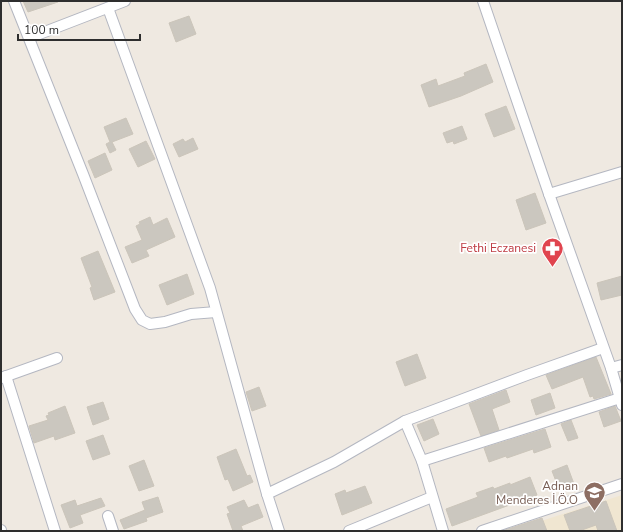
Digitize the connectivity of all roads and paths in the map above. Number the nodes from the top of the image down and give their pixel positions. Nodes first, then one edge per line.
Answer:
1 (14, 1) edge
2 (125, 1) edge
3 (483, 1) edge
4 (108, 8) junction
5 (29, 38) junction
6 (622, 172) edge
7 (549, 194) junction
8 (216, 312) junction
9 (603, 348) junction
10 (57, 358) dead end
11 (622, 366) edge
12 (611, 368) junction
13 (3, 377) edge
14 (621, 401) edge
15 (405, 421) junction
16 (422, 461) junction
17 (622, 484) edge
18 (267, 494) junction
19 (432, 497) junction
20 (108, 516) dead end
21 (370, 527) edge
22 (55, 531) edge
23 (113, 531) edge
24 (279, 531) edge
25 (349, 531) edge
26 (443, 531) edge
27 (482, 531) edge

1 - 5 street
2 - 4 street
3 - 7 street
4 - 5 street
4 - 8 street
5 - 8 street
6 - 7 street
7 - 9 street
8 - 18 street
9 - 12 street
9 - 15 street
10 - 13 street
11 - 12 street
12 - 14 street
13 - 22 street
14 - 16 street
15 - 16 street
15 - 18 street
16 - 19 street
17 - 27 street
18 - 24 street
19 - 21 street
19 - 26 street
20 - 23 street
21 - 25 street

